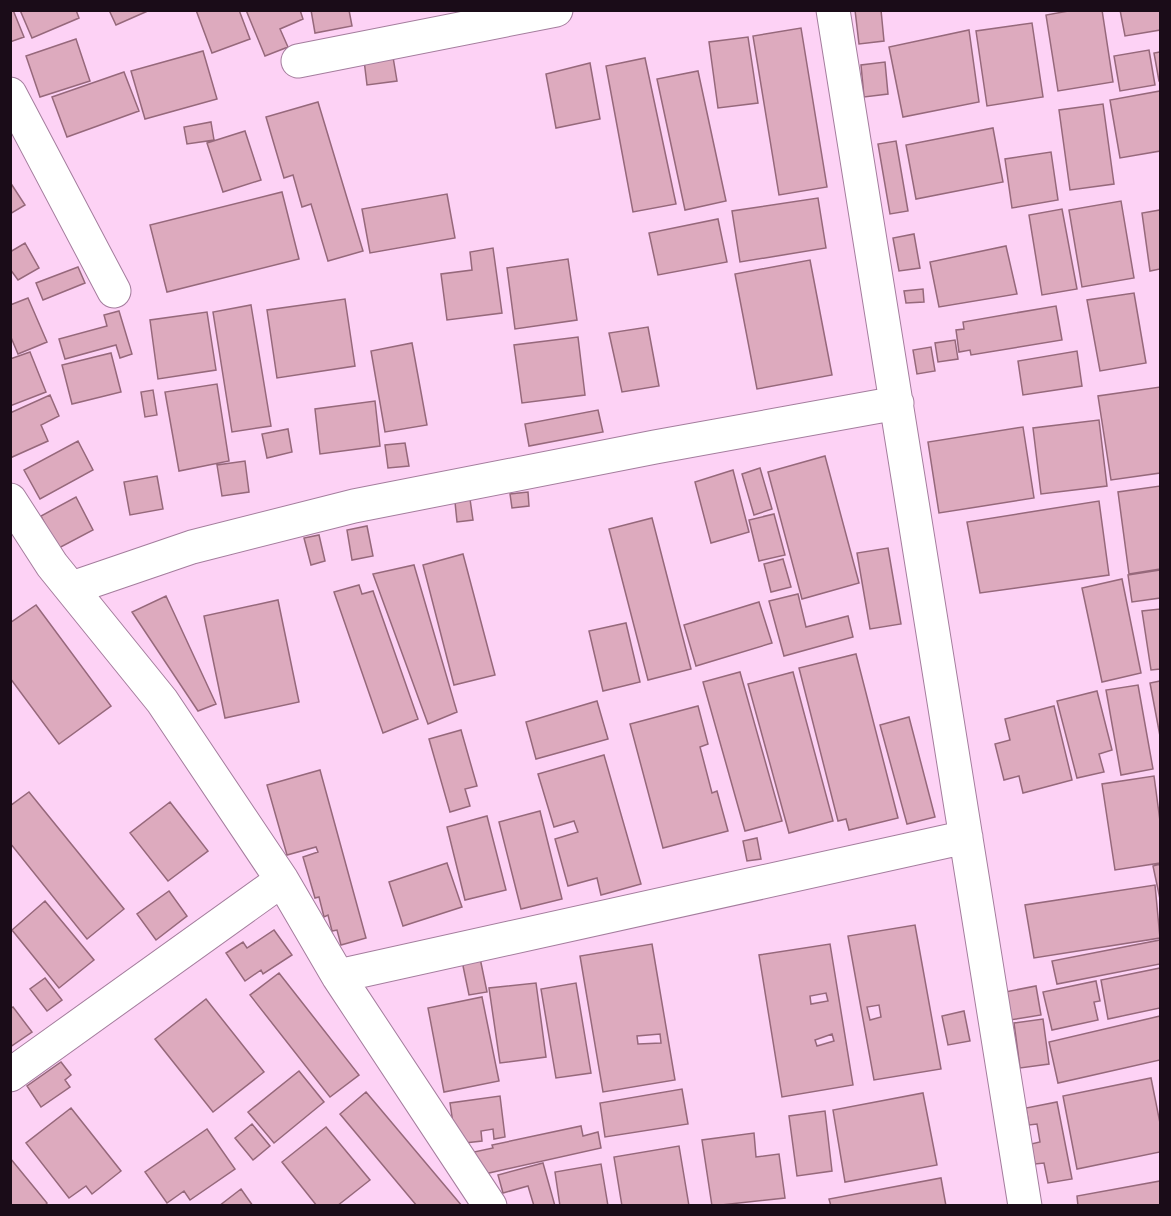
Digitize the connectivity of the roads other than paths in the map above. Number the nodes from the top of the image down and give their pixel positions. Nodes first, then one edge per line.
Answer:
1 (556, 10) edge
2 (833, 10) edge
3 (298, 61) dead end
4 (10, 94) edge
5 (114, 291) dead end
6 (897, 403) junction
7 (10, 500) edge
8 (19, 534) edge
9 (72, 588) junction
10 (966, 837) junction
11 (282, 880) junction
12 (338, 976) junction
13 (10, 1075) edge
14 (490, 1206) edge
15 (1025, 1206) edge

1 - 3 street
2 - 6 street
4 - 5 street
6 - 9 street
6 - 10 street
7 - 8 street
8 - 9 street
9 - 11 street
10 - 12 street
10 - 15 street
11 - 12 street
11 - 13 street
12 - 14 street

